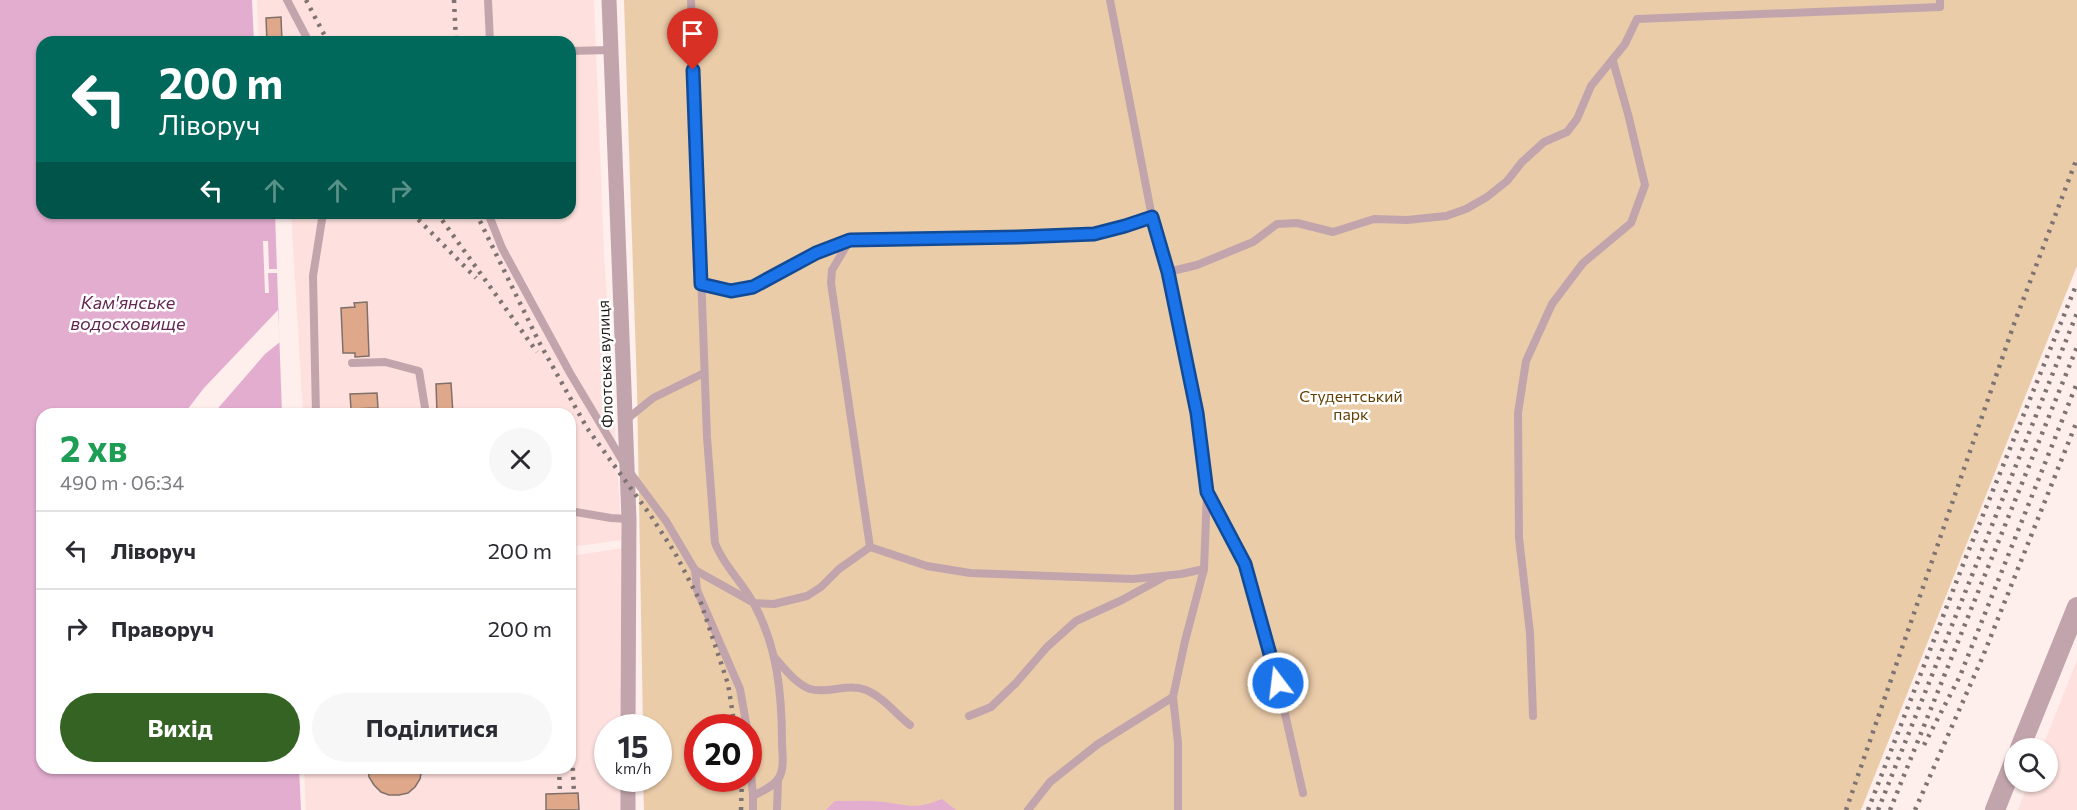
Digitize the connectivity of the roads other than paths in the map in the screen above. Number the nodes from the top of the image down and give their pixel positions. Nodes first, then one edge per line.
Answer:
1 (287, 0) edge
2 (488, 0) edge
3 (609, 0) edge
4 (691, 0) edge
5 (1110, 0) edge
6 (1940, 0) edge
7 (306, 36) edge
8 (490, 36) edge
9 (610, 50) junction
10 (576, 51) edge
11 (1612, 61) junction
12 (1152, 217) junction
13 (322, 219) edge
14 (490, 219) edge
15 (850, 240) junction
16 (1168, 272) junction
17 (701, 284) junction
18 (352, 363) dead end
19 (704, 372) junction
20 (316, 408) edge
21 (425, 408) edge
22 (626, 420) junction
23 (628, 470) junction
24 (1207, 492) junction
25 (576, 512) edge
26 (629, 519) junction
27 (870, 547) junction
28 (1203, 569) junction
29 (695, 570) junction
30 (1168, 575) junction
31 (754, 603) junction
32 (2077, 607) edge
33 (774, 657) junction
34 (1173, 697) junction
35 (628, 714) edge
36 (744, 714) edge
37 (969, 716) dead end
38 (1533, 716) dead end
39 (910, 725) dead end
40 (2024, 738) edge
41 (778, 779) junction
42 (2004, 787) edge
43 (628, 792) edge
44 (753, 792) edge
45 (1303, 793) dead end
46 (753, 795) junction
47 (628, 810) edge
48 (753, 810) edge
49 (777, 810) edge
50 (1028, 810) edge
51 (1178, 810) edge
52 (1995, 810) edge

1 - 7 lane
2 - 8 lane
3 - 9 street, Флотська вулиця
4 - 17 lane
5 - 12 lane
6 - 11 lane
9 - 10 lane
9 - 22 street, Флотська вулиця
11 - 16 lane
11 - 38 lane
12 - 15 lane
12 - 16 lane
13 - 20 lane
14 - 23 lane
15 - 17 lane
15 - 27 lane
16 - 24 lane
17 - 19 lane
18 - 21 lane
19 - 22 lane
19 - 31 lane
22 - 23 street, Флотська вулиця
23 - 26 street, Флотська вулиця
23 - 29 lane
24 - 28 lane
24 - 45 lane
25 - 26 lane
26 - 35 street, Флотська вулиця
27 - 30 lane
27 - 31 lane
28 - 30 lane
28 - 34 lane
29 - 31 lane
29 - 36 lane
30 - 37 lane
31 - 33 lane
32 - 40 street
33 - 39 lane
33 - 41 lane
34 - 50 lane
34 - 51 lane
41 - 46 lane
41 - 49 lane
42 - 52 street
43 - 47 street
44 - 46 lane
46 - 48 lane

